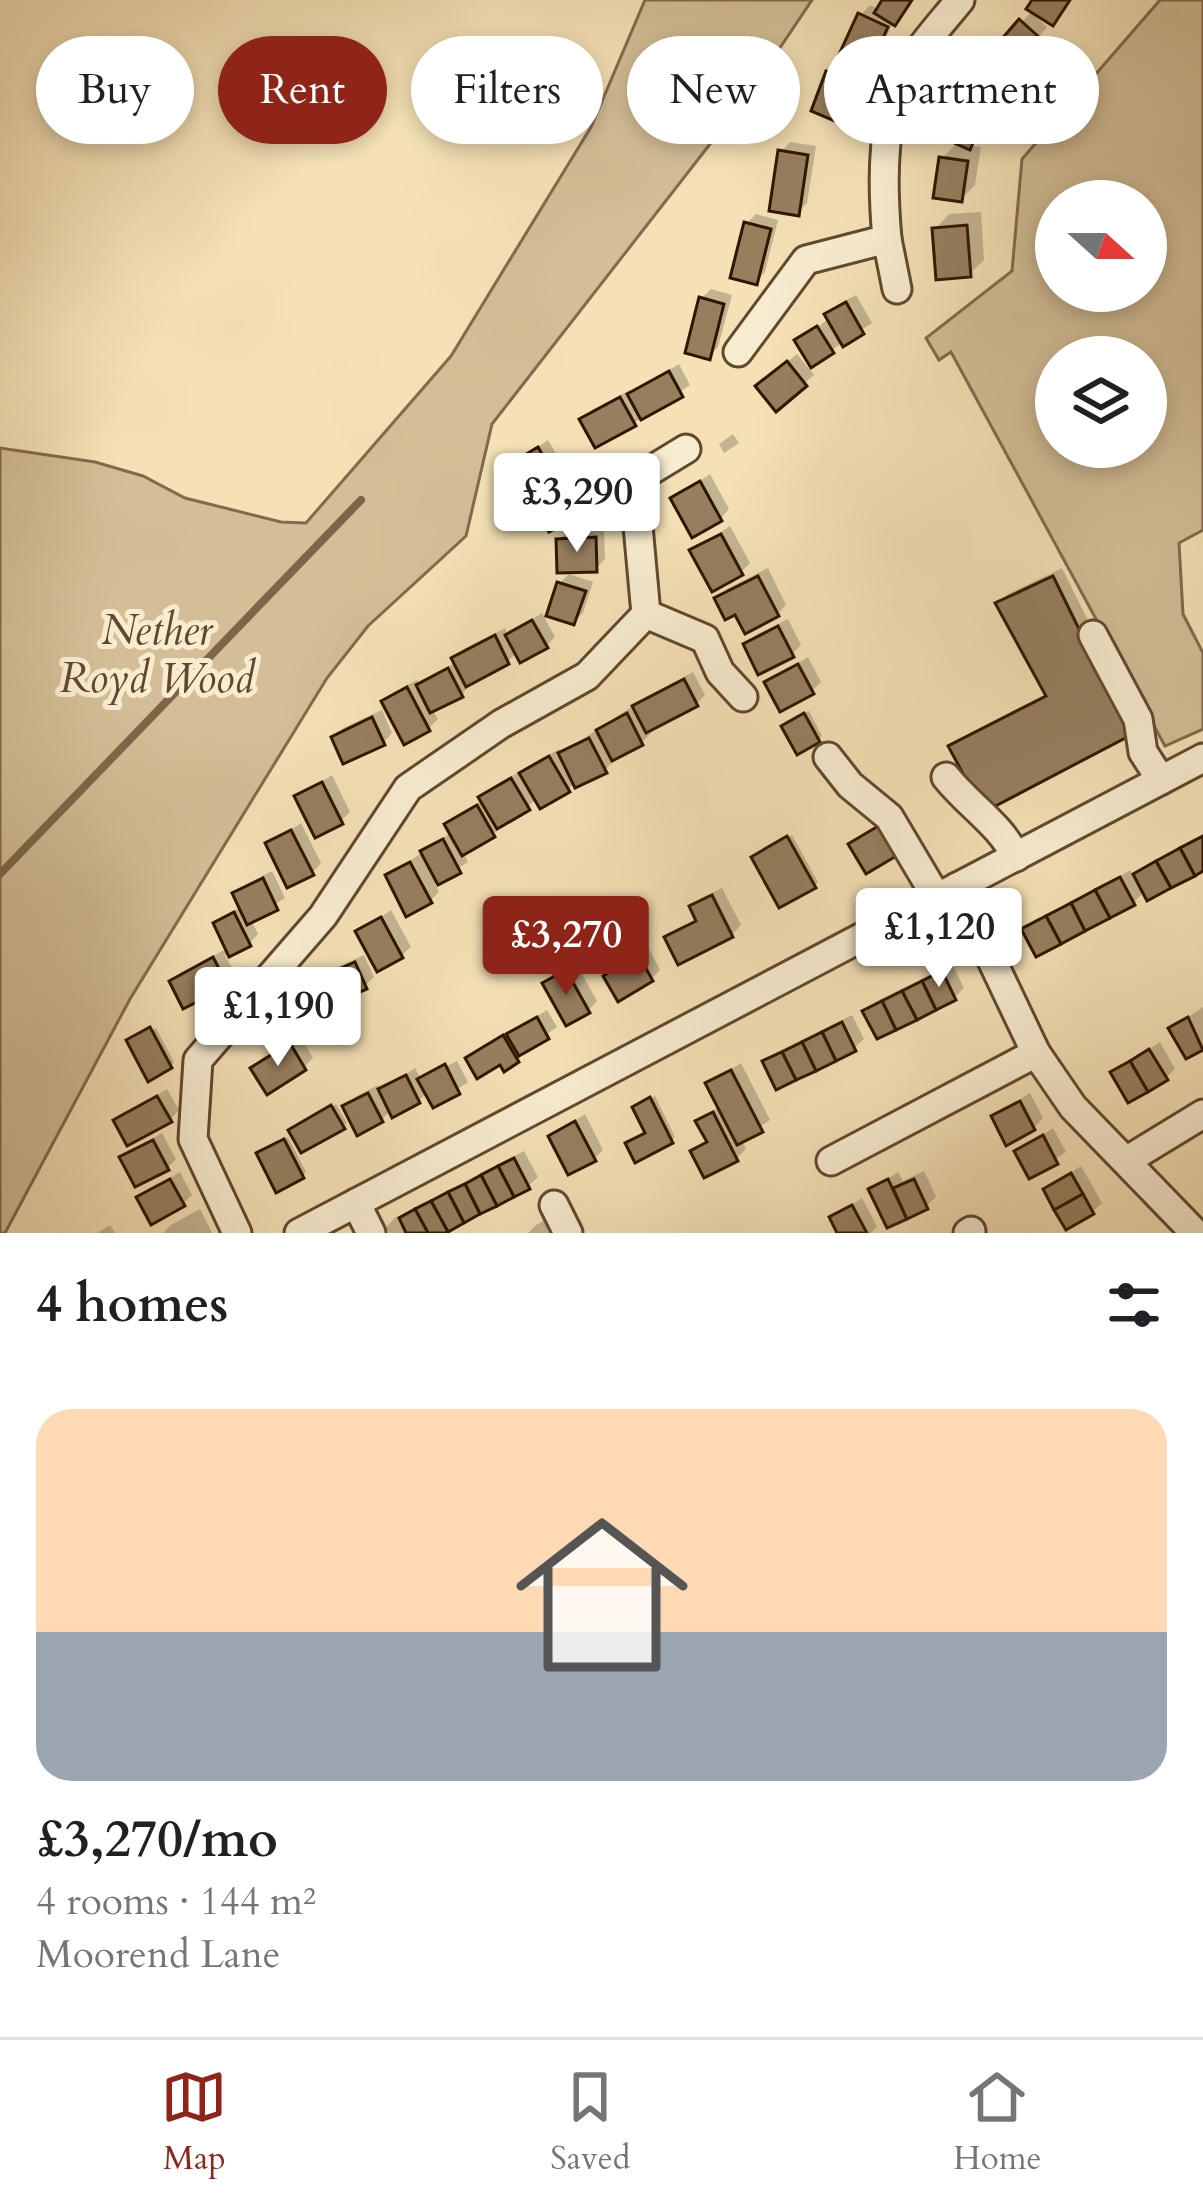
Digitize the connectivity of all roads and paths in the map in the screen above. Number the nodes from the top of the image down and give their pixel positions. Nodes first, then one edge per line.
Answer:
1 (960, 0) edge
2 (887, 239) junction
3 (897, 289) dead end
4 (738, 352) dead end
5 (686, 449) dead end
6 (646, 614) junction
7 (1093, 635) dead end
8 (743, 698) dead end
9 (828, 757) dead end
10 (1203, 758) edge
11 (946, 777) dead end
12 (1161, 780) junction
13 (1016, 857) junction
14 (947, 893) junction
15 (1036, 1053) junction
16 (1203, 1114) edge
17 (831, 1161) dead end
18 (1126, 1161) junction
19 (356, 1203) junction
20 (554, 1205) dead end
21 (237, 1233) edge
22 (299, 1233) edge
23 (371, 1233) edge
24 (568, 1233) edge
25 (1195, 1233) edge

1 - 2 street
2 - 3 street
2 - 4 street
5 - 6 street
6 - 8 street
6 - 21 street
7 - 12 street
9 - 14 street
10 - 12 street
11 - 13 street
12 - 13 street
13 - 14 street
14 - 15 street
14 - 19 street
15 - 17 street
15 - 18 street
16 - 18 street
18 - 25 street
19 - 22 street
19 - 23 street
20 - 24 street

